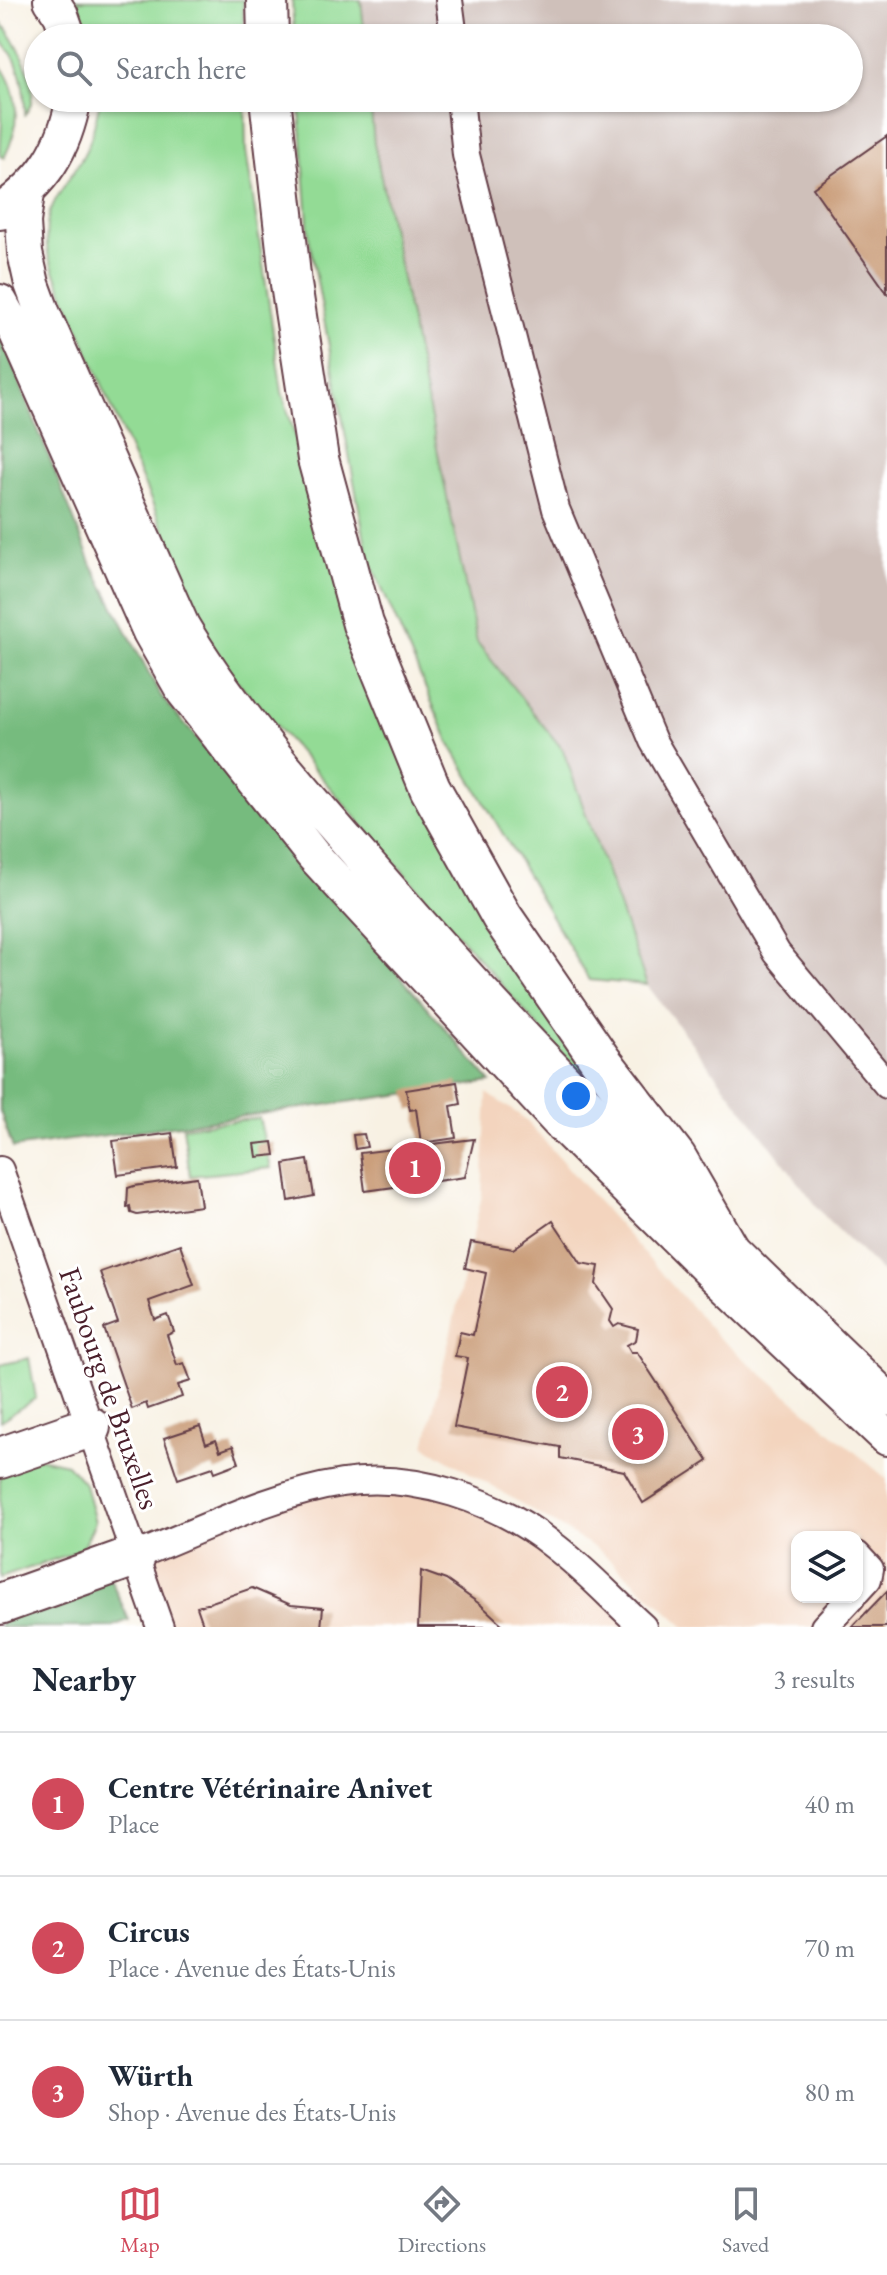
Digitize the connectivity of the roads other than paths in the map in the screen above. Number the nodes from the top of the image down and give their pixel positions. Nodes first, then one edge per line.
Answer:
1 (51, 0) edge
2 (267, 0) edge
3 (449, 0) edge
4 (64, 24) edge
5 (268, 24) edge
6 (452, 24) edge
7 (72, 112) edge
8 (272, 112) edge
9 (461, 112) edge
10 (13, 203) edge
11 (0, 302) edge
12 (887, 1085) edge
13 (0, 1170) edge
14 (728, 1248) junction
15 (887, 1399) edge
16 (90, 1427) junction
17 (887, 1438) edge
18 (0, 1458) edge
19 (135, 1556) junction
20 (863, 1561) edge
21 (863, 1584) edge
22 (846, 1603) edge
23 (0, 1604) edge
24 (160, 1627) edge
25 (643, 1627) edge
26 (824, 1627) edge

1 - 4 main road
2 - 5 highway
3 - 6 street
7 - 10 main road
8 - 14 highway
9 - 12 street
10 - 14 main road
11 - 17 main road
13 - 16 street, Faubourg de Bruxelles
14 - 15 main road
16 - 18 highway
16 - 19 street, Faubourg de Bruxelles
19 - 23 highway
19 - 24 street, Faubourg de Bruxelles
19 - 25 street
20 - 21 street
22 - 26 street

